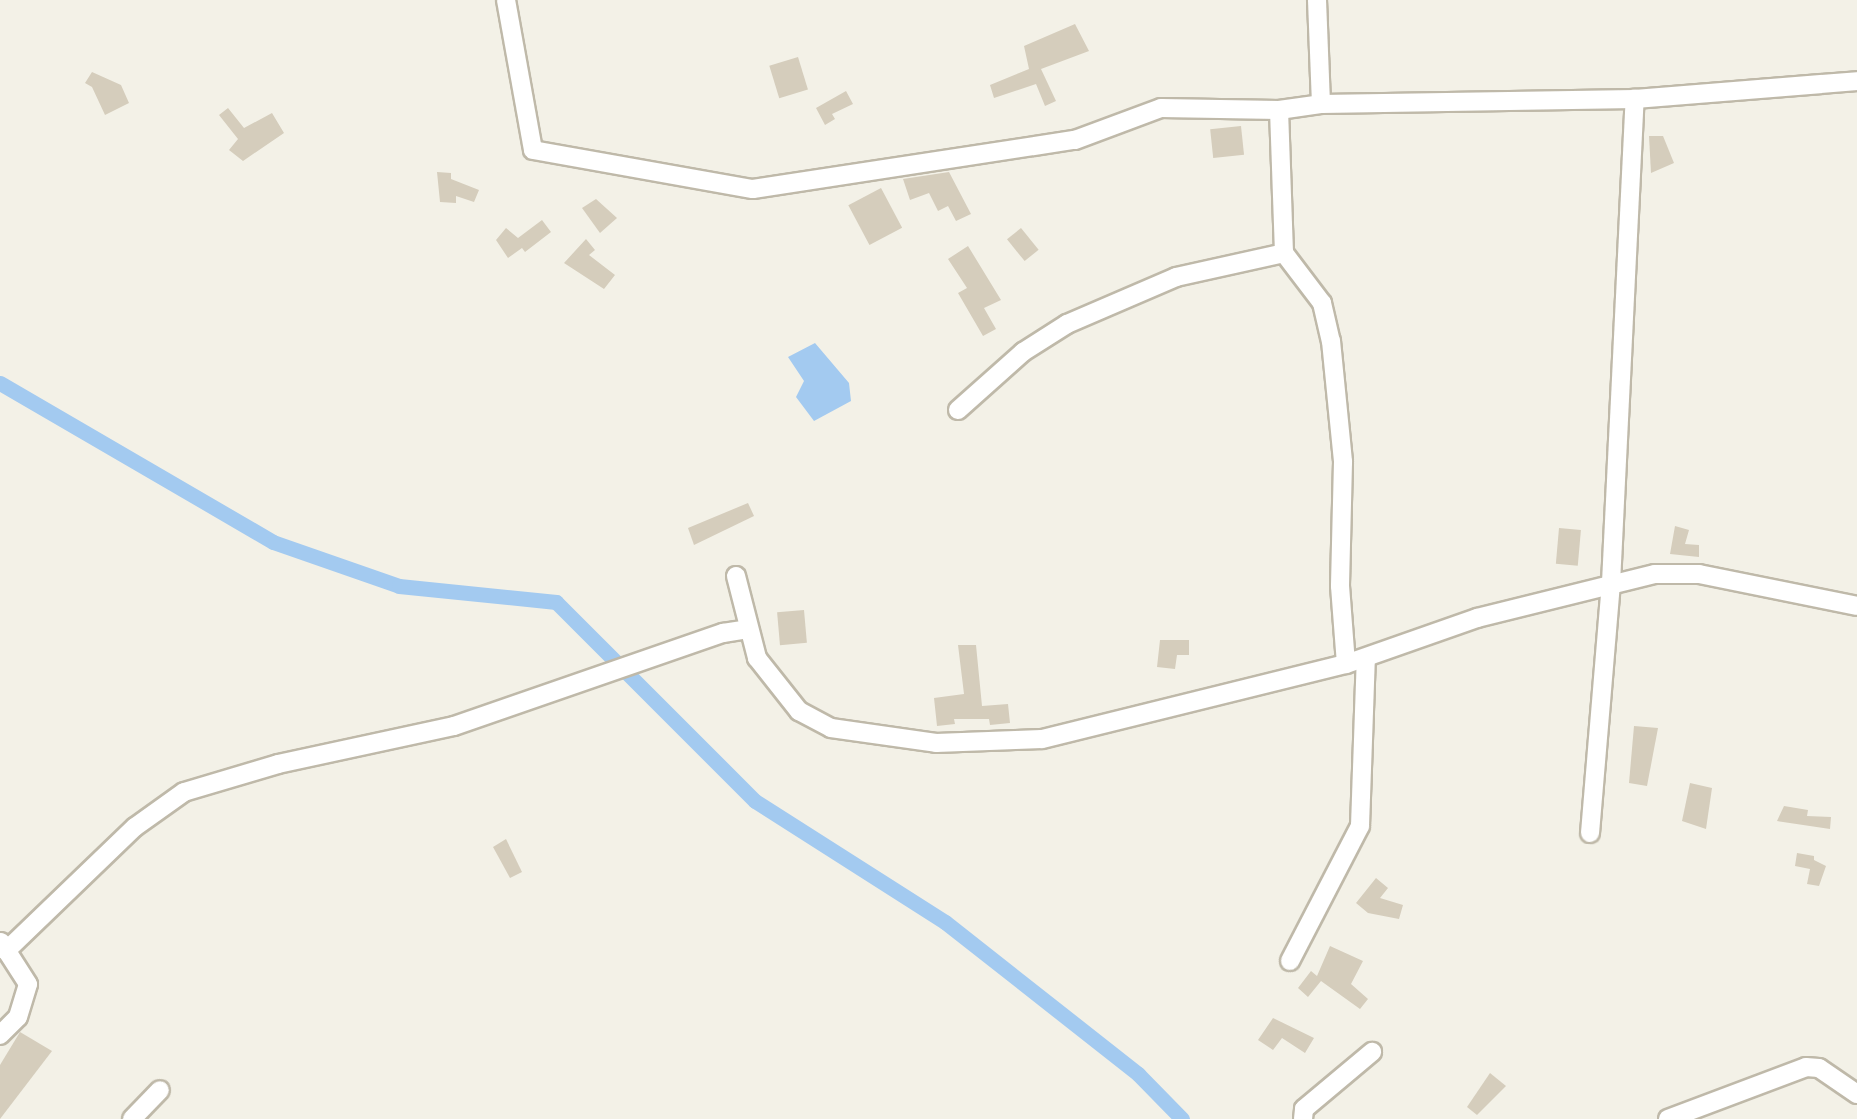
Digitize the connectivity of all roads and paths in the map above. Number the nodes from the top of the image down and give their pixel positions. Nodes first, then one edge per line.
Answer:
1 (506, 0) edge
2 (1317, 0) edge
3 (1857, 81) edge
4 (1635, 99) junction
5 (1321, 104) junction
6 (1279, 110) junction
7 (1284, 253) junction
8 (958, 410) dead end
9 (736, 576) dead end
10 (1611, 583) junction
11 (1857, 606) edge
12 (748, 629) junction
13 (1366, 658) junction
14 (1346, 664) junction
15 (1590, 833) dead end
16 (3, 945) edge
17 (1290, 961) dead end
18 (0, 1035) edge
19 (1372, 1052) dead end
20 (160, 1090) dead end
21 (1857, 1094) edge
22 (132, 1119) edge
23 (1303, 1119) edge
24 (1668, 1119) edge

1 - 6 street
2 - 5 street
3 - 4 street
4 - 5 street
4 - 10 street
5 - 6 street
6 - 7 street
7 - 8 street
7 - 14 street
9 - 12 street
10 - 11 street
10 - 13 street
10 - 15 street
12 - 14 street
12 - 16 street
13 - 14 street
13 - 17 street
16 - 18 street
19 - 23 street
20 - 22 street
21 - 24 street

